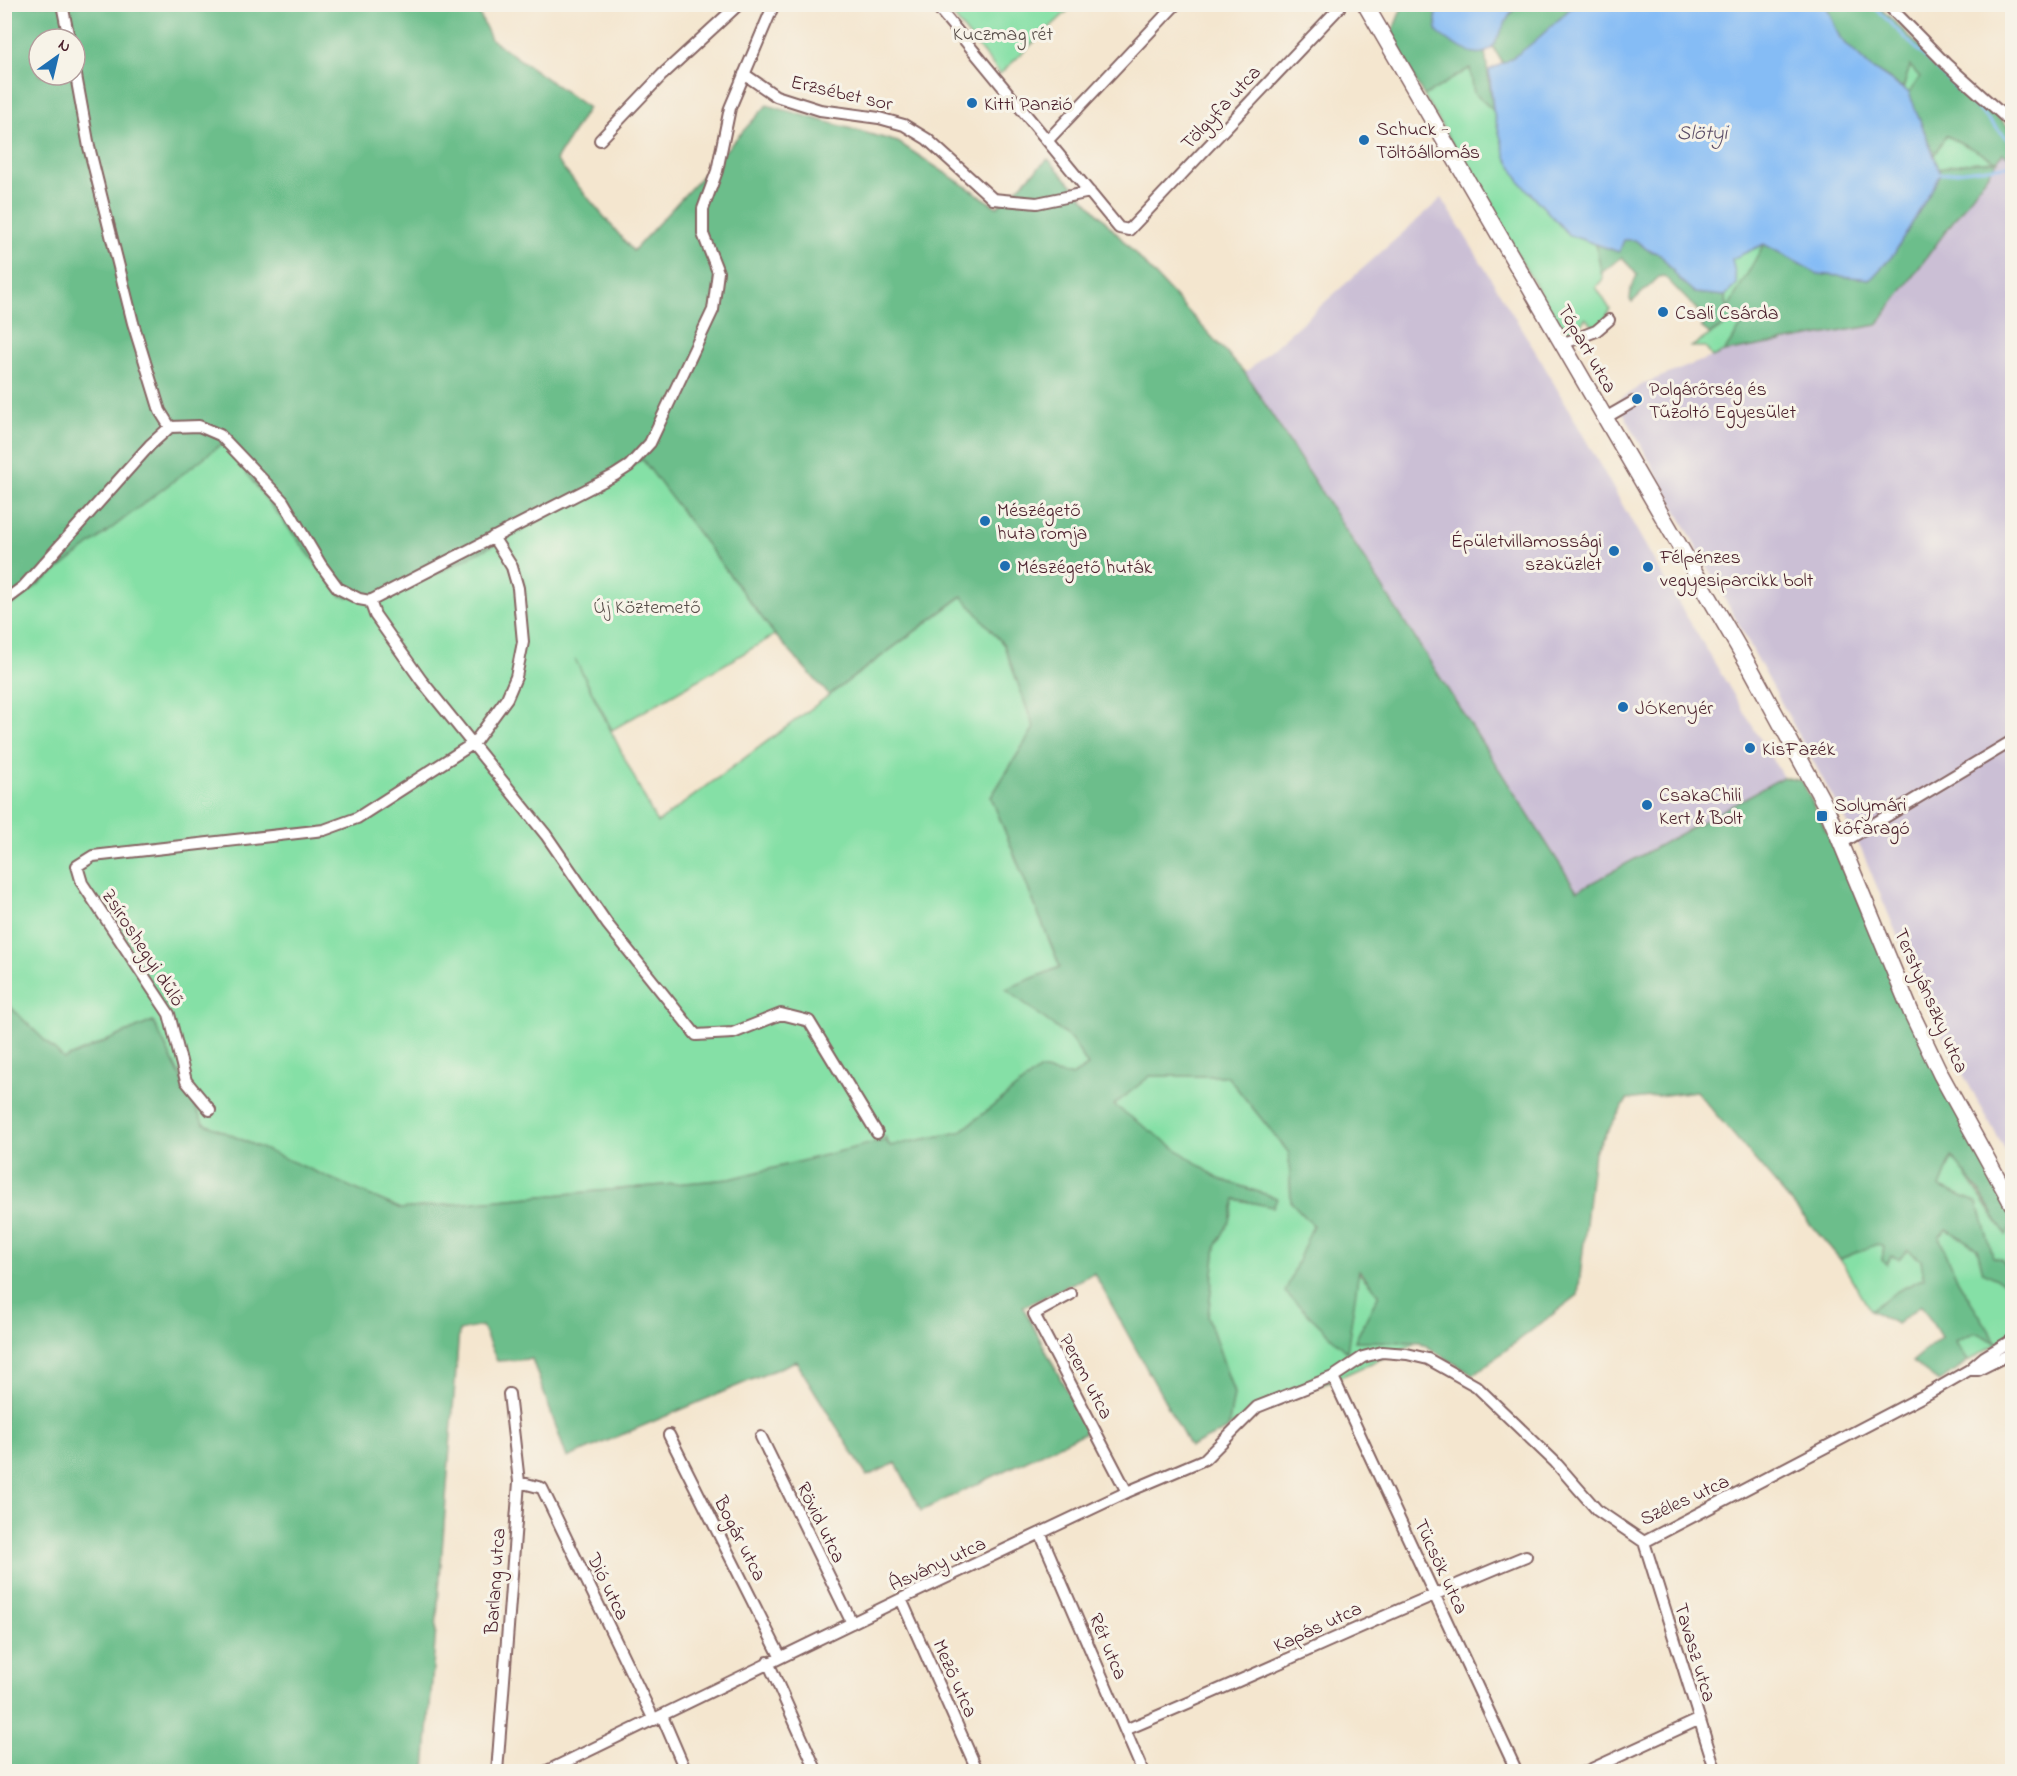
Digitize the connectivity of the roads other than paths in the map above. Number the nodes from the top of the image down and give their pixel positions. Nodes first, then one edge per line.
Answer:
1 (739, 4) edge
2 (774, 4) edge
3 (935, 4) edge
4 (1176, 4) edge
5 (1365, 4) edge
6 (1887, 4) edge
7 (1339, 6) edge
8 (63, 7) edge
9 (67, 27) edge
10 (744, 74) junction
11 (78, 87) edge
12 (2013, 123) edge
13 (600, 140) dead end
14 (1048, 140) junction
15 (1090, 192) junction
16 (1609, 320) dead end
17 (1562, 344) junction
18 (1632, 402) dead end
19 (1605, 418) junction
20 (170, 427) junction
21 (493, 537) junction
22 (4, 601) edge
23 (370, 601) junction
24 (2013, 741) edge
25 (474, 743) junction
26 (1826, 807) joint
27 (1842, 843) junction
28 (210, 1110) dead end
29 (877, 1133) dead end
30 (2013, 1204) edge
31 (1071, 1294) dead end
32 (2013, 1340) edge
33 (2013, 1353) edge
34 (1969, 1370) junction
35 (1333, 1377) junction
36 (509, 1394) dead end
37 (669, 1435) dead end
38 (761, 1437) dead end
39 (519, 1482) junction
40 (1128, 1492) junction
41 (1041, 1535) junction
42 (1644, 1542) junction
43 (1526, 1556) dead end
44 (1435, 1593) junction
45 (901, 1599) junction
46 (852, 1623) junction
47 (780, 1656) junction
48 (768, 1662) junction
49 (658, 1718) junction
50 (1698, 1720) junction
51 (1125, 1730) junction
52 (497, 1772) edge
53 (545, 1772) edge
54 (686, 1772) edge
55 (818, 1772) edge
56 (978, 1772) edge
57 (1143, 1772) edge
58 (1517, 1772) edge
59 (1585, 1772) edge
60 (1716, 1772) edge

1 - 13 street
2 - 10 street
3 - 14 street
4 - 14 street
5 - 17 main road, Tópart utca
6 - 12 street
7 - 15 street, Tölgyfa utca
8 - 9 street
10 - 15 street, Erzsébet sor
10 - 21 street
11 - 20 street
14 - 15 street
16 - 17 street
17 - 19 main road, Tópart utca
18 - 19 street
19 - 26 main road, Tópart utca
20 - 22 street
20 - 23 street
21 - 23 street
21 - 25 street
23 - 25 street
24 - 27 street
25 - 28 street, Zsíroshegyi dűlő
25 - 29 street
26 - 27 main road, Terstyánszky utca
27 - 30 main road, Terstyánszky utca
31 - 40 street, Perem utca
32 - 34 street, Széles utca
33 - 34 street
34 - 42 street, Széles utca
35 - 40 street, Ásvány utca
35 - 42 street, Széles utca
35 - 44 street, Tücsök utca
36 - 39 street, Barlang utca
37 - 47 street, Bogár utca
38 - 46 street, Rövid utca
39 - 49 street, Dió utca
39 - 52 street, Barlang utca
40 - 41 street, Ásvány utca
41 - 45 street, Ásvány utca
41 - 51 street, Rét utca
42 - 50 street, Tavasz utca
43 - 44 street, Kapás utca
44 - 51 street, Kapás utca
44 - 58 street, Tücsök utca
45 - 46 street, Ásvány utca
45 - 56 street, Mező utca
46 - 47 street, Ásvány utca
47 - 48 street, Ásvány utca
48 - 49 street, Ásvány utca
48 - 55 street
49 - 53 street, Ásvány utca
49 - 54 street, Dió utca
50 - 59 street
50 - 60 street, Tavasz utca
51 - 57 street, Rét utca

